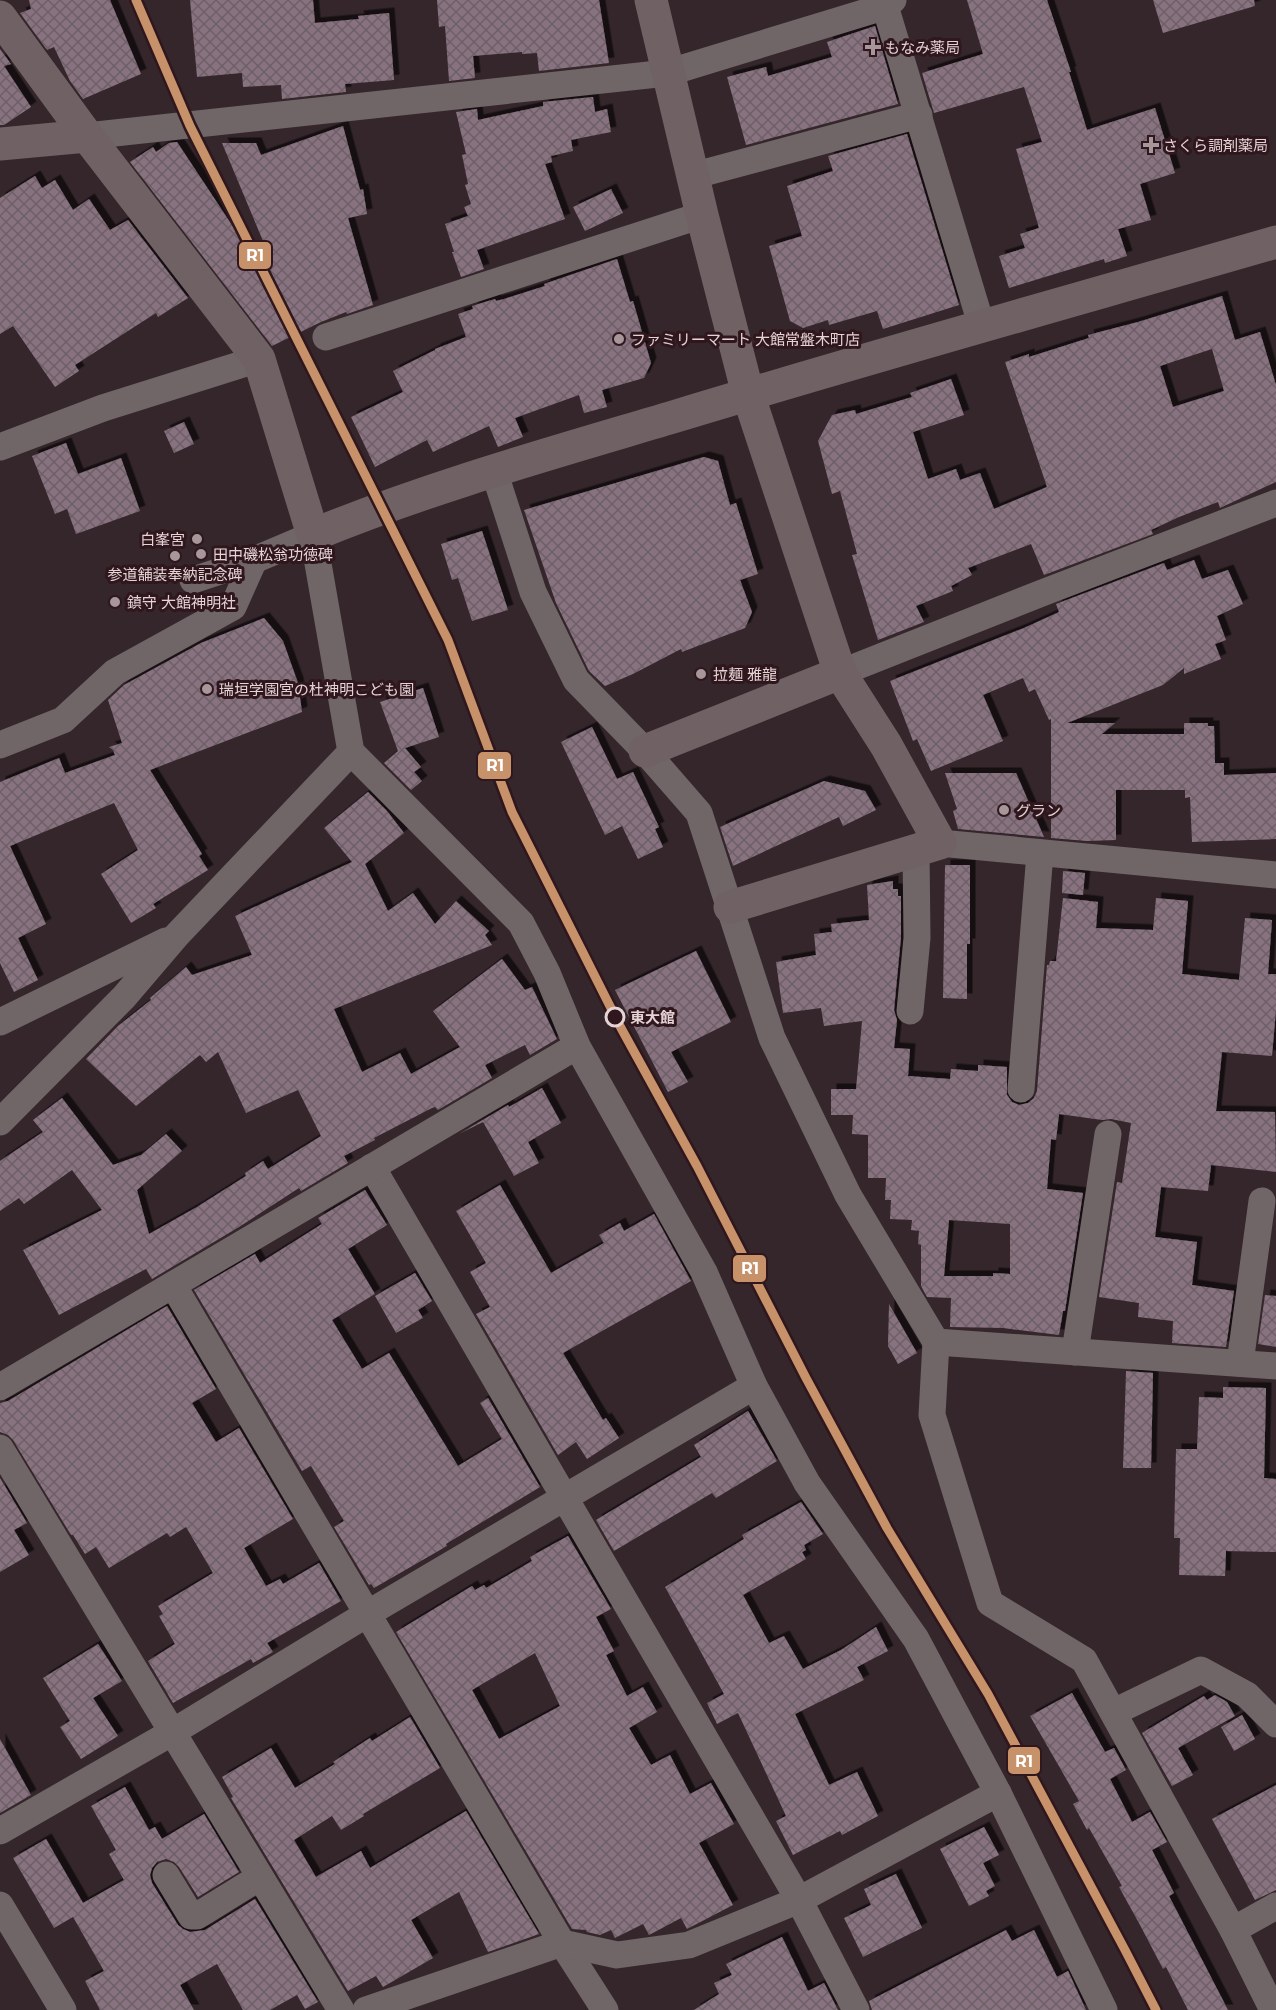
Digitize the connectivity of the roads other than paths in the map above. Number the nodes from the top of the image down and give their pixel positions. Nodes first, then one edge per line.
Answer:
1 (651, 0) edge
2 (889, 3) edge
3 (0, 18) edge
4 (667, 73) junction
5 (918, 115) junction
6 (87, 136) junction
7 (0, 144) edge
8 (692, 177) junction
9 (702, 215) junction
10 (1276, 242) edge
11 (982, 327) junction
12 (326, 337) dead end
13 (259, 359) junction
14 (748, 394) junction
15 (0, 447) edge
16 (494, 471) junction
17 (1276, 503) edge
18 (313, 535) junction
19 (254, 560) junction
20 (193, 580) dead end
21 (840, 673) junction
22 (0, 745) edge
23 (645, 751) junction
24 (351, 752) junction
25 (928, 847) junction
26 (1040, 853) junction
27 (1276, 875) edge
28 (730, 907) junction
29 (177, 935) junction
30 (910, 1011) dead end
31 (0, 1022) edge
32 (578, 1046) junction
33 (1021, 1089) dead end
34 (0, 1122) edge
35 (1108, 1134) dead end
36 (372, 1167) junction
37 (1262, 1201) dead end
38 (172, 1285) junction
39 (936, 1342) junction
40 (1076, 1352) junction
41 (1240, 1364) junction
42 (1276, 1366) edge
43 (754, 1386) junction
44 (0, 1388) edge
45 (0, 1448) edge
46 (565, 1498) junction
47 (368, 1614) junction
48 (1114, 1712) junction
49 (1276, 1724) edge
50 (171, 1732) junction
51 (998, 1793) junction
52 (0, 1831) edge
53 (166, 1875) dead end
54 (260, 1878) junction
55 (799, 1900) junction
56 (0, 1905) edge
57 (1276, 1906) edge
58 (1233, 1930) junction
59 (562, 1943) junction
60 (63, 2010) edge
61 (341, 2010) edge
62 (366, 2010) edge
63 (604, 2010) edge
64 (856, 2010) edge
65 (1104, 2010) edge
66 (1273, 2010) edge

1 - 4 street
2 - 4 street
2 - 5 street
3 - 6 street
4 - 6 street
4 - 8 street
5 - 8 street
5 - 11 street
6 - 7 street
6 - 13 street
8 - 9 street
9 - 12 street
9 - 14 street
10 - 11 street
11 - 14 street
13 - 15 street
13 - 18 street
14 - 16 street
14 - 21 street
16 - 18 street
16 - 23 street
17 - 21 street
18 - 19 street
18 - 24 street
19 - 20 street
19 - 22 street
21 - 23 street
21 - 25 street
23 - 28 street
24 - 29 street
24 - 32 street
25 - 26 street
25 - 28 street
25 - 30 street
26 - 27 street
26 - 33 street
28 - 39 street
29 - 31 street
29 - 34 street
32 - 36 street
32 - 43 street
35 - 40 street
36 - 38 street
36 - 46 street
37 - 41 street
38 - 44 street
38 - 47 street
39 - 40 street
39 - 48 street
40 - 41 street
41 - 42 street
43 - 46 street
43 - 51 street
45 - 50 street
46 - 47 street
46 - 55 street
47 - 50 street
47 - 59 street
48 - 49 street
48 - 58 street
50 - 52 street
50 - 54 street
51 - 55 street
51 - 65 street
53 - 54 street
54 - 61 street
55 - 59 street
55 - 64 street
56 - 60 street
57 - 58 street
58 - 66 street
59 - 62 street
59 - 63 street

